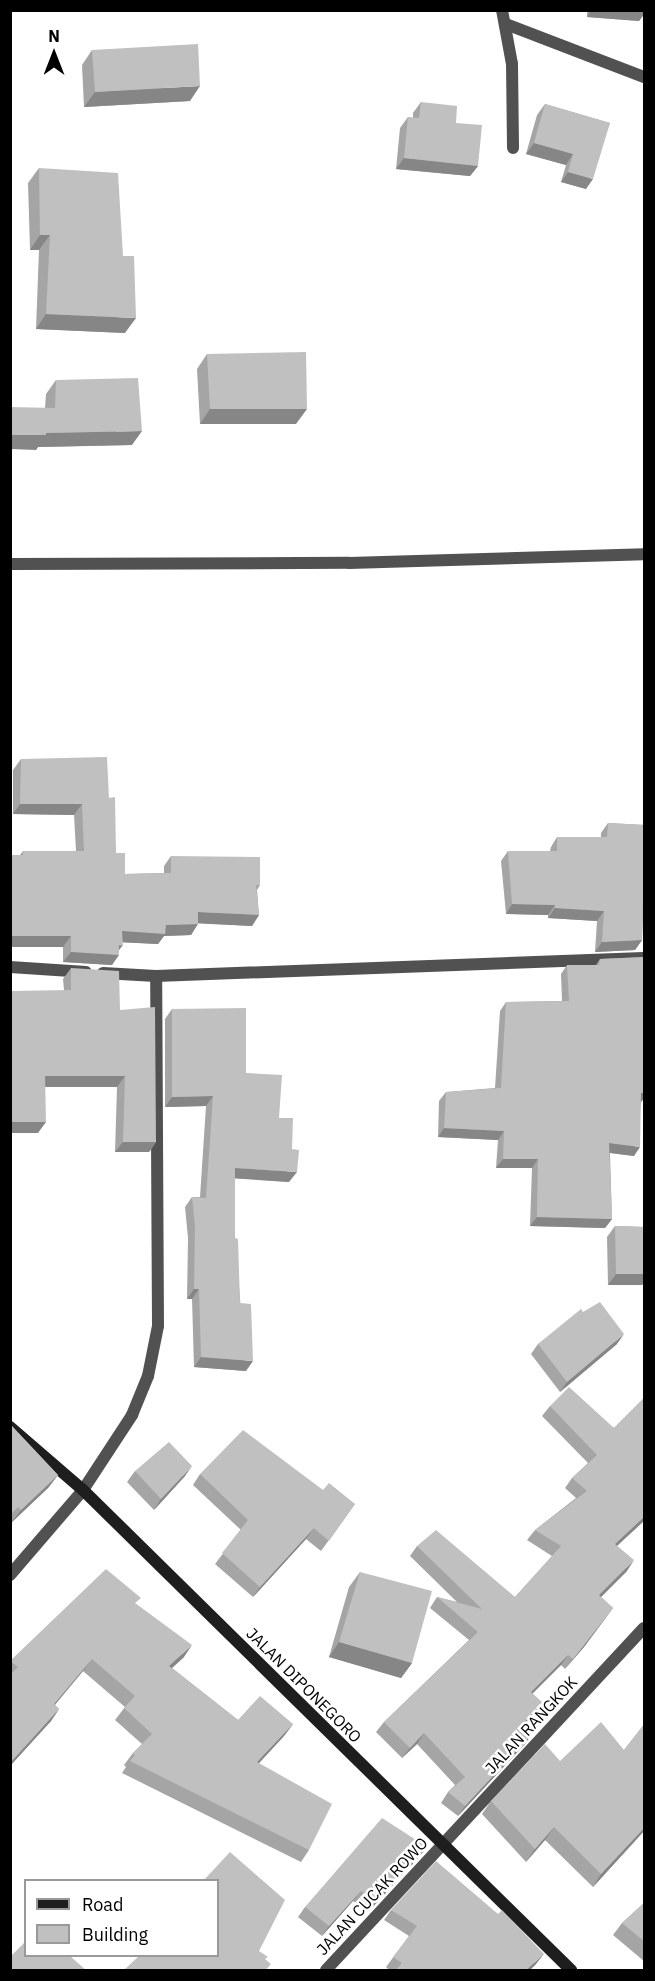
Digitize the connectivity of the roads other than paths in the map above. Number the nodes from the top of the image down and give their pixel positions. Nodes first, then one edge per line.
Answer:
1 (502, 10) edge
2 (506, 24) junction
3 (645, 77) edge
4 (513, 148) dead end
5 (645, 554) edge
6 (10, 564) edge
7 (645, 958) edge
8 (10, 967) edge
9 (156, 976) junction
10 (10, 1427) edge
11 (83, 1490) junction
12 (10, 1575) edge
13 (645, 1628) edge
14 (442, 1844) junction
15 (326, 1971) edge
16 (571, 1971) edge

1 - 2 street
2 - 3 street
2 - 4 street
5 - 6 street
7 - 9 street
8 - 9 street
9 - 11 street
10 - 11 street, JALAN DIPONEGORO
11 - 12 street
11 - 14 street, JALAN DIPONEGORO
13 - 14 street, JALAN RANGKOK
14 - 15 street, JALAN CUCAK ROWO
14 - 16 street, JALAN DIPONEGORO

